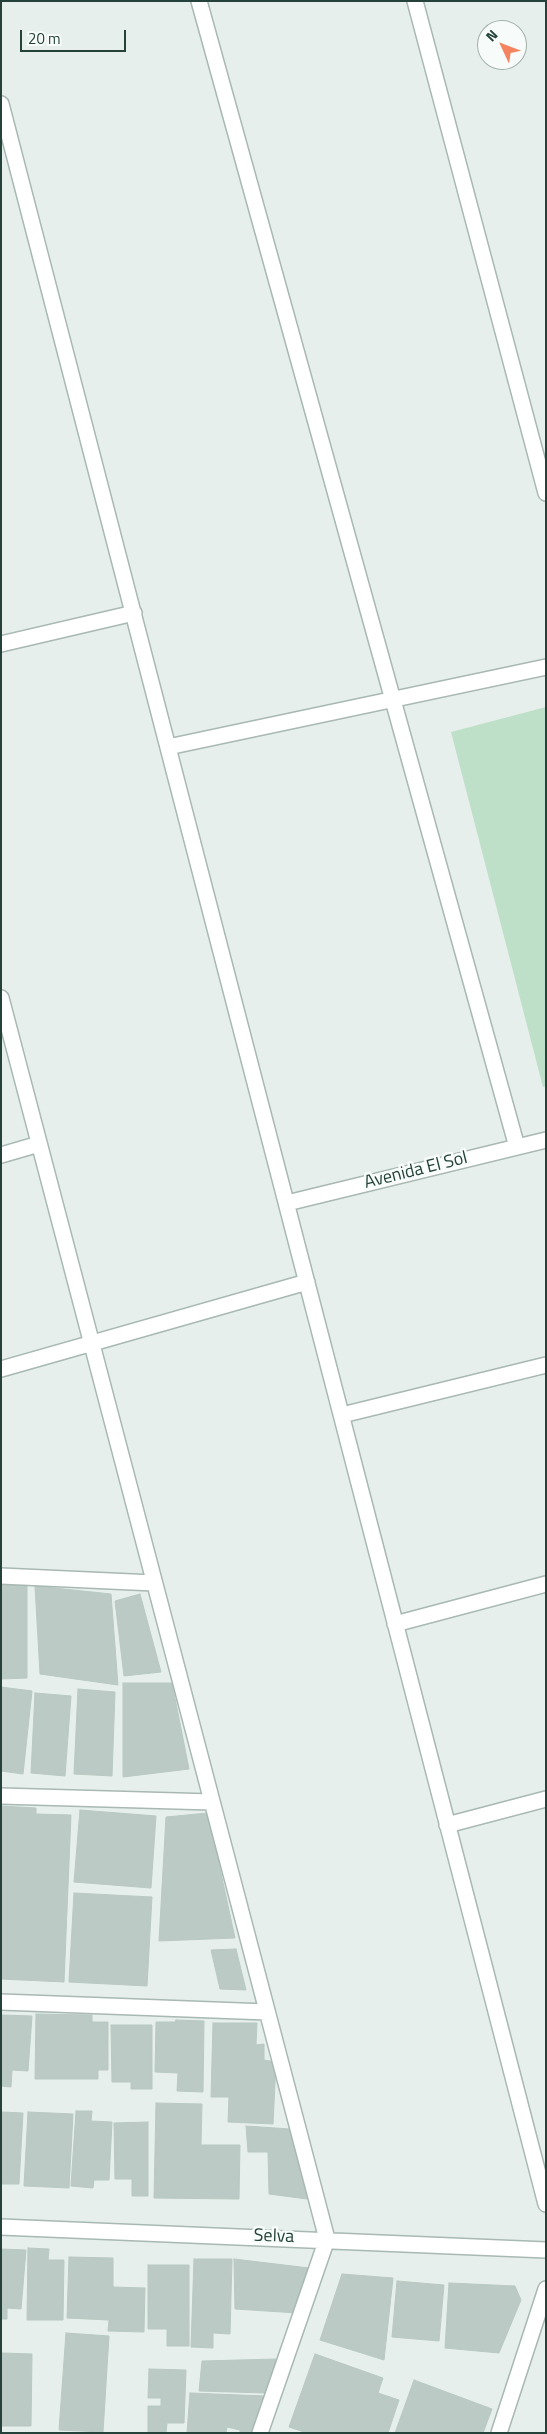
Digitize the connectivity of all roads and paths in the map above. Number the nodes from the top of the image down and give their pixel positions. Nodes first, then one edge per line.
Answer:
1 (200, 1) edge
2 (415, 1) edge
3 (1, 104) edge
4 (546, 493) edge
5 (134, 613) junction
6 (1, 644) edge
7 (546, 667) edge
8 (393, 700) junction
9 (168, 747) junction
10 (1, 998) edge
11 (546, 1140) edge
12 (39, 1144) junction
13 (517, 1147) junction
14 (1, 1155) edge
15 (286, 1203) junction
16 (307, 1282) junction
17 (92, 1344) junction
18 (546, 1365) edge
19 (1, 1369) edge
20 (342, 1416) junction
21 (1, 1576) edge
22 (154, 1583) junction
23 (546, 1584) edge
24 (395, 1624) junction
25 (1, 1796) edge
26 (546, 1800) edge
27 (212, 1802) junction
28 (447, 1825) junction
29 (1, 2002) edge
30 (267, 2012) junction
31 (546, 2204) edge
32 (1, 2227) edge
33 (327, 2239) junction
34 (546, 2250) edge
35 (546, 2289) edge
36 (260, 2433) edge
37 (499, 2433) edge

1 - 8 street
2 - 4 street
3 - 5 street
5 - 6 street
5 - 9 street
7 - 8 street
8 - 9 street
8 - 13 street
9 - 15 street
10 - 12 street
11 - 13 street, Avenida El Sol
12 - 14 street
12 - 17 street
13 - 15 street, Avenida El Sol
15 - 16 street
16 - 17 street
16 - 20 street
17 - 19 street
17 - 22 street
18 - 20 street
20 - 24 street
21 - 22 street
22 - 27 street
23 - 24 street
24 - 28 street
25 - 27 street
26 - 28 street
27 - 30 street
28 - 31 street
29 - 30 street
30 - 33 street
32 - 33 street, Selva
33 - 34 street, Selva
33 - 36 street
35 - 37 street

